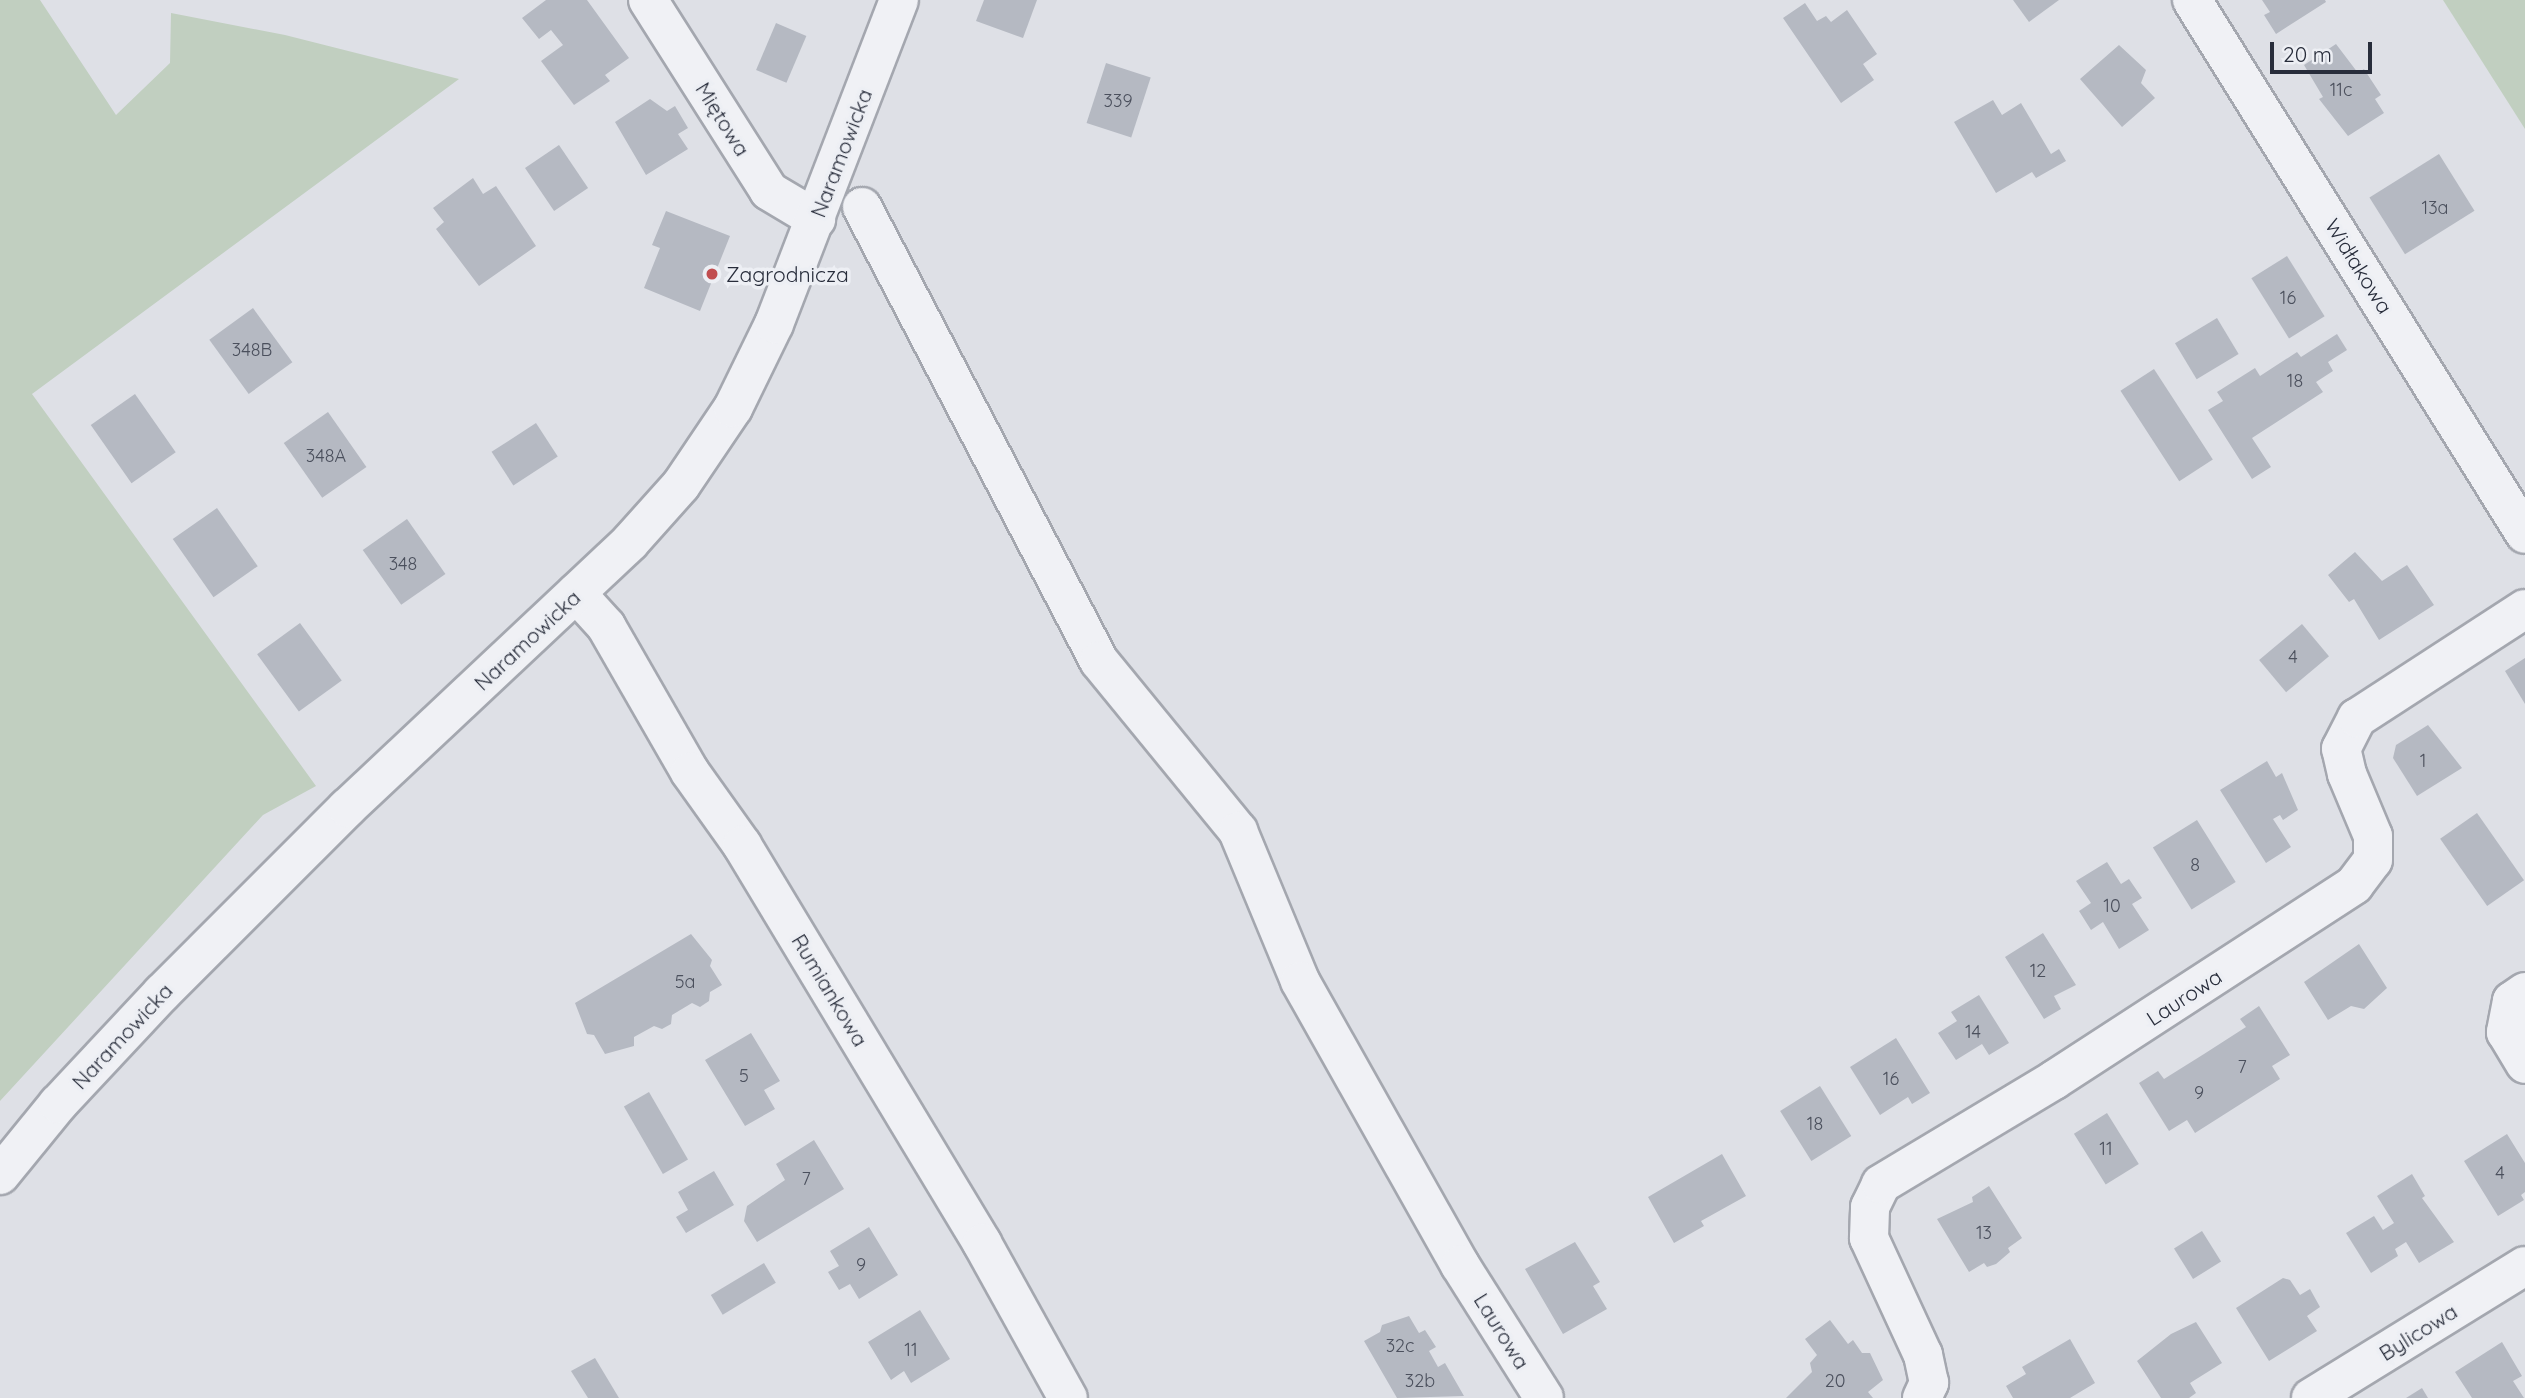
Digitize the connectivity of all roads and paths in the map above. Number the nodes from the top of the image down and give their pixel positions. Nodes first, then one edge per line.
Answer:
1 (648, 0) edge
2 (899, 0) edge
3 (2192, 0) edge
4 (862, 207) dead end
5 (816, 219) junction
6 (2525, 534) edge
7 (576, 593) junction
8 (2525, 609) edge
9 (2525, 992) edge
10 (2525, 1064) edge
11 (0, 1175) edge
12 (2525, 1266) edge
13 (1068, 1398) edge
14 (1544, 1398) edge
15 (1922, 1398) edge
16 (2311, 1398) edge

1 - 5 street, Miętowa
2 - 5 street, Naramowicka
3 - 6 street, Widłakowa
4 - 14 street, Laurowa
5 - 7 street, Naramowicka
7 - 11 street, Naramowicka
7 - 13 street, Rumiankowa
8 - 15 street, Laurowa
9 - 10 street
12 - 16 street, Bylicowa

